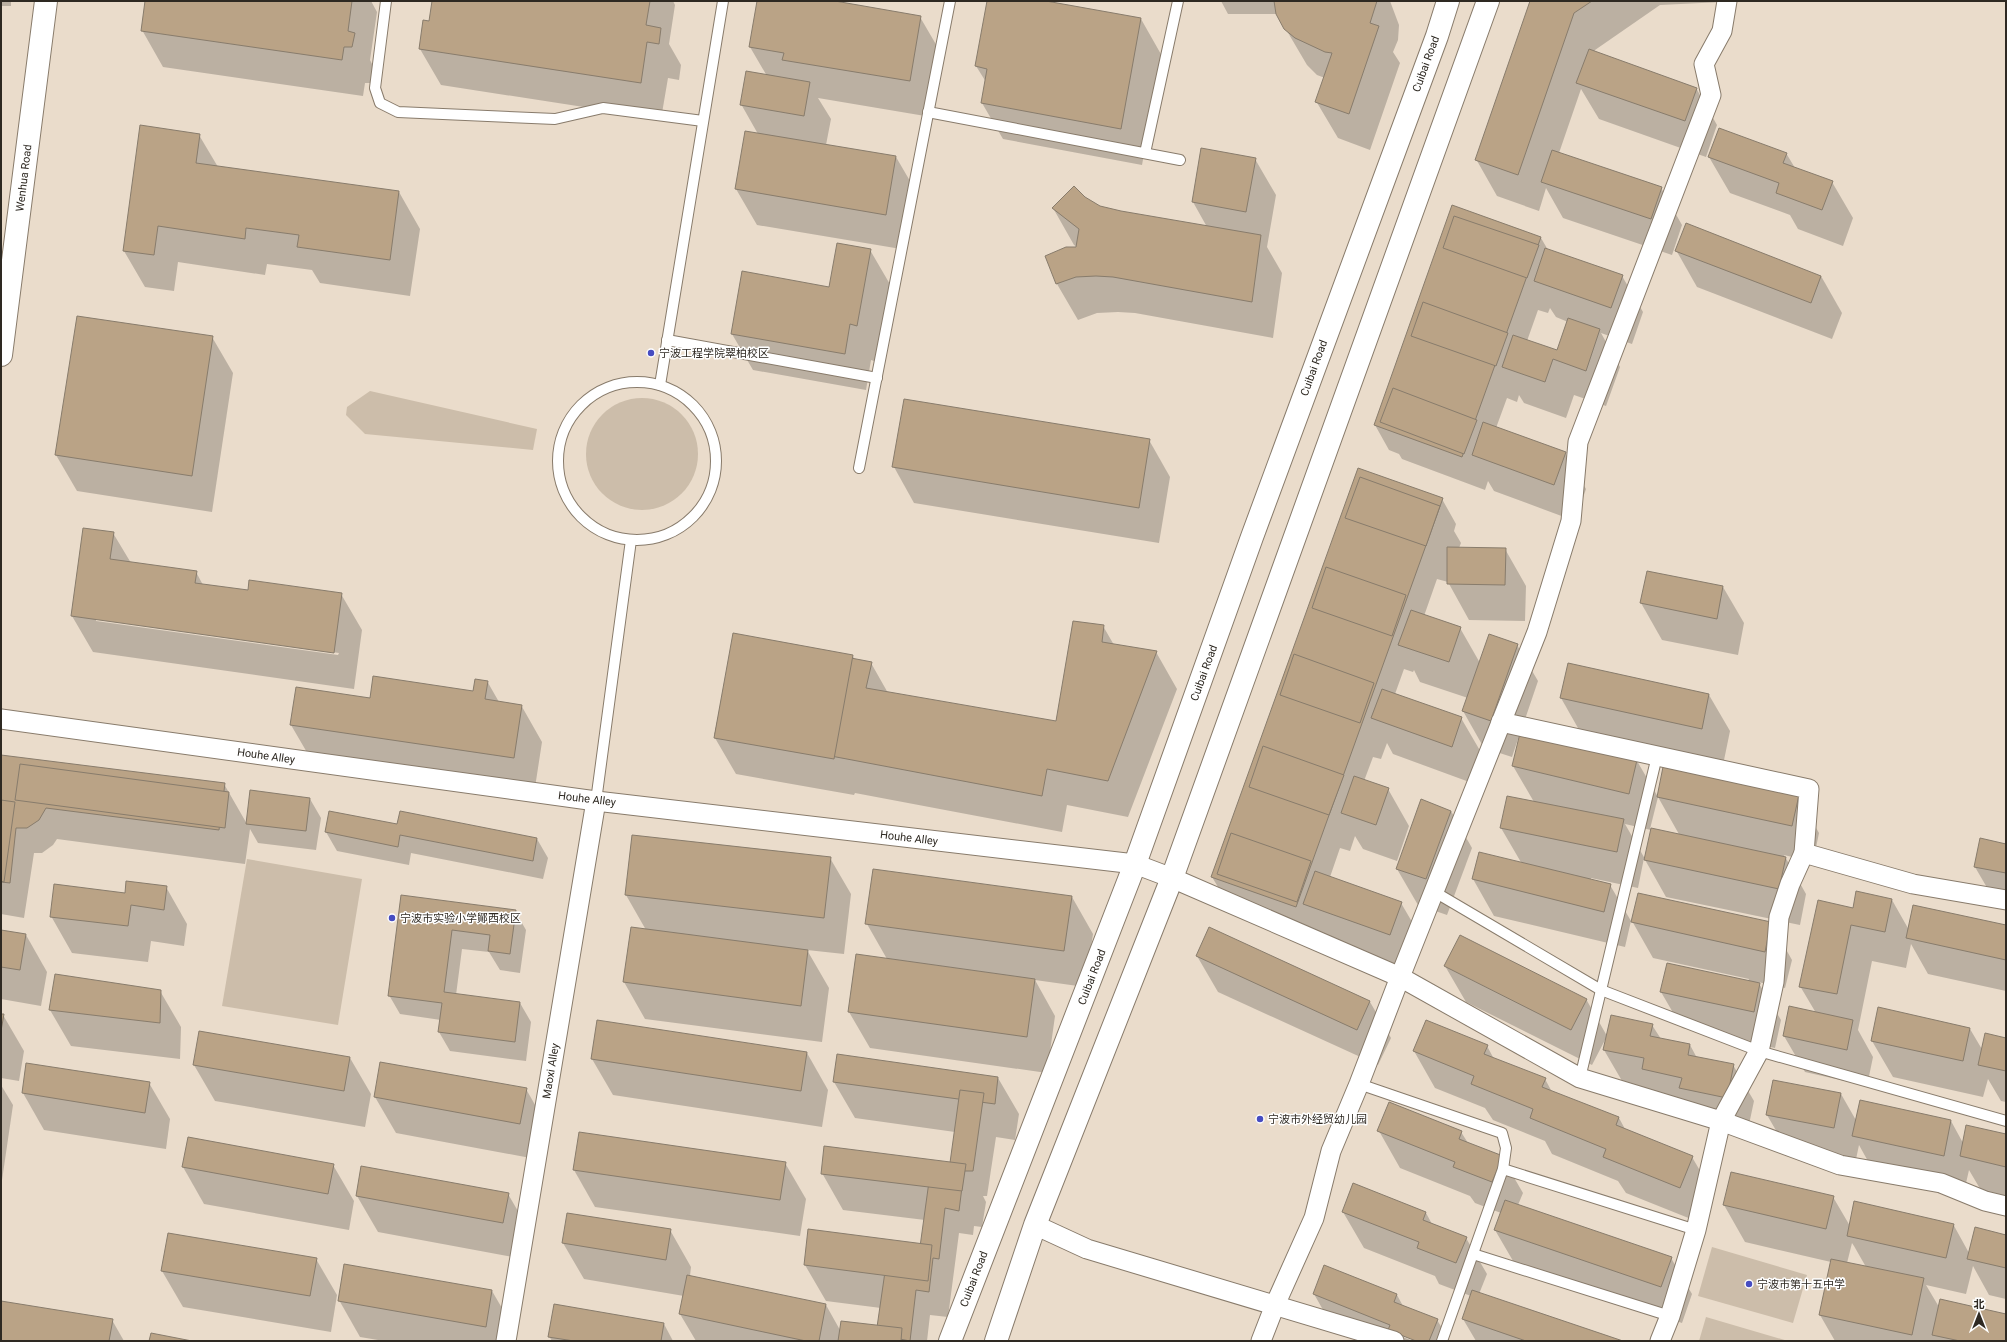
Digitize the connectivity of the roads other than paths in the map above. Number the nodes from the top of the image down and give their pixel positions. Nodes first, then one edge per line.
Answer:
1 (46, 1) edge
2 (386, 1) edge
3 (723, 1) edge
4 (950, 1) edge
5 (1178, 1) edge
6 (1448, 1) edge
7 (1488, 1) edge
8 (1727, 1) edge
9 (928, 112) junction
10 (703, 121) junction
11 (1145, 153) junction
12 (1180, 160) dead end
13 (667, 340) junction
14 (1, 355) edge
15 (877, 378) junction
16 (660, 385) junction
17 (859, 468) dead end
18 (631, 540) junction
19 (1, 719) edge
20 (1501, 722) junction
21 (1657, 756) junction
22 (596, 801) junction
23 (1804, 853) junction
24 (1135, 864) junction
25 (1172, 878) junction
26 (1433, 891) junction
27 (2006, 900) edge
28 (1400, 977) junction
29 (1601, 990) junction
30 (1759, 1050) junction
31 (1580, 1078) junction
32 (1359, 1084) junction
33 (1722, 1121) junction
34 (2006, 1121) edge
35 (1503, 1169) junction
36 (2006, 1206) edge
37 (1035, 1225) junction
38 (1696, 1230) junction
39 (1473, 1254) junction
40 (1275, 1305) junction
41 (1670, 1316) junction
42 (506, 1341) edge
43 (950, 1341) edge
44 (996, 1341) edge
45 (1261, 1341) edge
46 (1394, 1341) edge
47 (1442, 1341) edge
48 (1660, 1341) edge

1 - 14 main road, Wenhua Road
2 - 10 lane
3 - 10 lane
4 - 9 lane
5 - 11 lane
6 - 24 main road, Cuibai Road
7 - 25 main road
8 - 20 street
9 - 11 lane
9 - 15 lane
10 - 13 lane
11 - 12 lane
13 - 15 lane
13 - 16 lane
15 - 17 lane
16 - 18 lane
16 - 18 lane
18 - 22 lane
19 - 22 street, Houhe Alley
20 - 21 street
20 - 26 street
21 - 23 street
21 - 29 lane
22 - 24 street, Houhe Alley
22 - 42 street, Maoxi Alley
23 - 27 street
23 - 30 street
24 - 25 street, Houhe Alley
24 - 43 main road, Cuibai Road
25 - 28 street, Houhe Alley
25 - 37 main road
26 - 28 street
26 - 29 lane
28 - 31 street, Houhe Alley
28 - 32 street
29 - 30 lane
29 - 31 lane
30 - 33 street
30 - 34 lane
31 - 33 street, Houhe Alley
32 - 35 lane
32 - 40 street
33 - 36 street, Houhe Alley
33 - 38 street
35 - 38 lane
35 - 39 lane
37 - 40 street
37 - 44 main road
38 - 41 street
39 - 41 lane
39 - 47 lane
40 - 45 street
40 - 46 street
41 - 48 street

